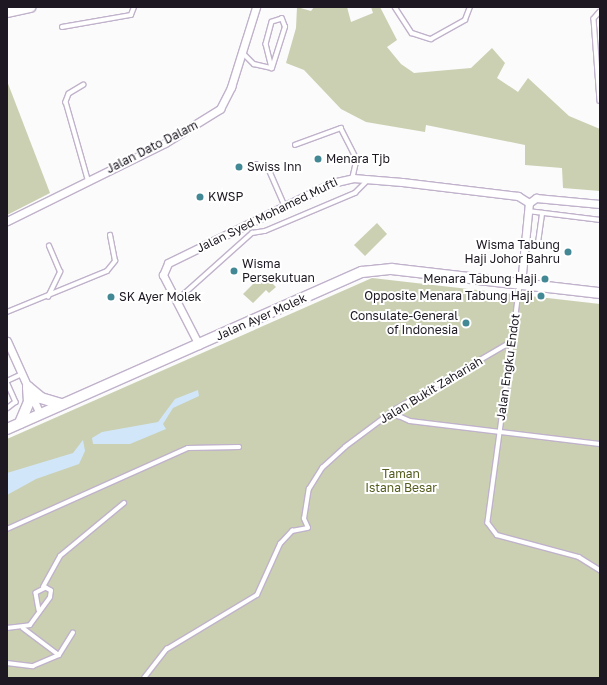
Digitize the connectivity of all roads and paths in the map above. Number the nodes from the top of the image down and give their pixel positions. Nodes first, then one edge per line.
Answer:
1 (30, 7) edge
2 (134, 7) edge
3 (256, 7) edge
4 (395, 7) edge
5 (470, 7) edge
6 (7, 12) edge
7 (600, 12) edge
8 (62, 27) dead end
9 (242, 52) junction
10 (272, 68) junction
11 (84, 85) dead end
12 (600, 101) edge
13 (295, 145) dead end
14 (255, 164) dead end
15 (353, 178) junction
16 (88, 179) junction
17 (369, 179) junction
18 (529, 203) junction
19 (600, 204) edge
20 (286, 206) junction
21 (528, 211) junction
22 (542, 213) junction
23 (600, 220) edge
24 (7, 221) edge
25 (110, 235) dead end
26 (538, 243) dead end
27 (49, 246) dead end
28 (520, 284) junction
29 (600, 293) edge
30 (47, 298) junction
31 (176, 301) junction
32 (7, 312) edge
33 (7, 341) edge
34 (513, 341) junction
35 (199, 344) junction
36 (22, 374) junction
37 (7, 382) edge
38 (28, 387) junction
39 (61, 404) junction
40 (7, 409) edge
41 (396, 409) junction
42 (40, 414) junction
43 (20, 423) junction
44 (7, 429) edge
45 (499, 431) junction
46 (600, 444) edge
47 (238, 448) dead end
48 (124, 503) dead end
49 (7, 529) edge
50 (600, 570) edge
51 (43, 587) junction
52 (39, 610) junction
53 (7, 628) edge
54 (22, 628) junction
55 (73, 633) dead end
56 (59, 655) junction
57 (7, 663) edge
58 (144, 678) edge

1 - 6 main road
2 - 8 lane
3 - 9 street, Jalan Dato Dalam
4 - 5 lane
7 - 12 lane
9 - 10 lane
9 - 16 street, Jalan Dato Dalam
10 - 10 lane
11 - 16 lane
13 - 15 lane
14 - 20 lane
15 - 17 street, Jalan Syed Mohamed Mufti
15 - 20 street, Jalan Syed Mohamed Mufti
16 - 24 street, Jalan Dato Dalam
17 - 18 street, Jalan Syed Mohamed Mufti
17 - 31 lane
18 - 19 street
18 - 21 street, Jalan Engku Endot
20 - 31 street, Jalan Syed Mohamed Mufti
21 - 22 lane
21 - 28 street, Jalan Engku Endot
22 - 23 lane
22 - 26 lane
25 - 30 lane
27 - 30 lane
28 - 29 main road, Jalan Ayer Molek
28 - 34 lane, Jalan Engku Endot
28 - 35 main road, Jalan Ayer Molek
30 - 32 lane
31 - 35 street, Jalan Syed Mohamed Mufti
33 - 36 street
34 - 41 lane, Jalan Bukit Zahariah
34 - 45 lane, Jalan Engku Endot
35 - 39 main road, Jalan Ayer Molek
36 - 37 lane
36 - 38 street
37 - 40 lane
38 - 39 main road
38 - 42 street
38 - 43 main road
39 - 42 main road, Jalan Ayer Molek
41 - 45 lane
41 - 58 lane, Jalan Bukit Zahariah
42 - 43 main road, Jalan Ayer Molek
43 - 44 main road, Jalan Ayer Molek
45 - 46 lane
45 - 50 lane, Jalan Engku Endot
47 - 49 lane
48 - 51 lane
51 - 52 lane
51 - 52 lane
52 - 54 lane
53 - 54 lane
54 - 56 lane
55 - 56 lane
56 - 57 lane

